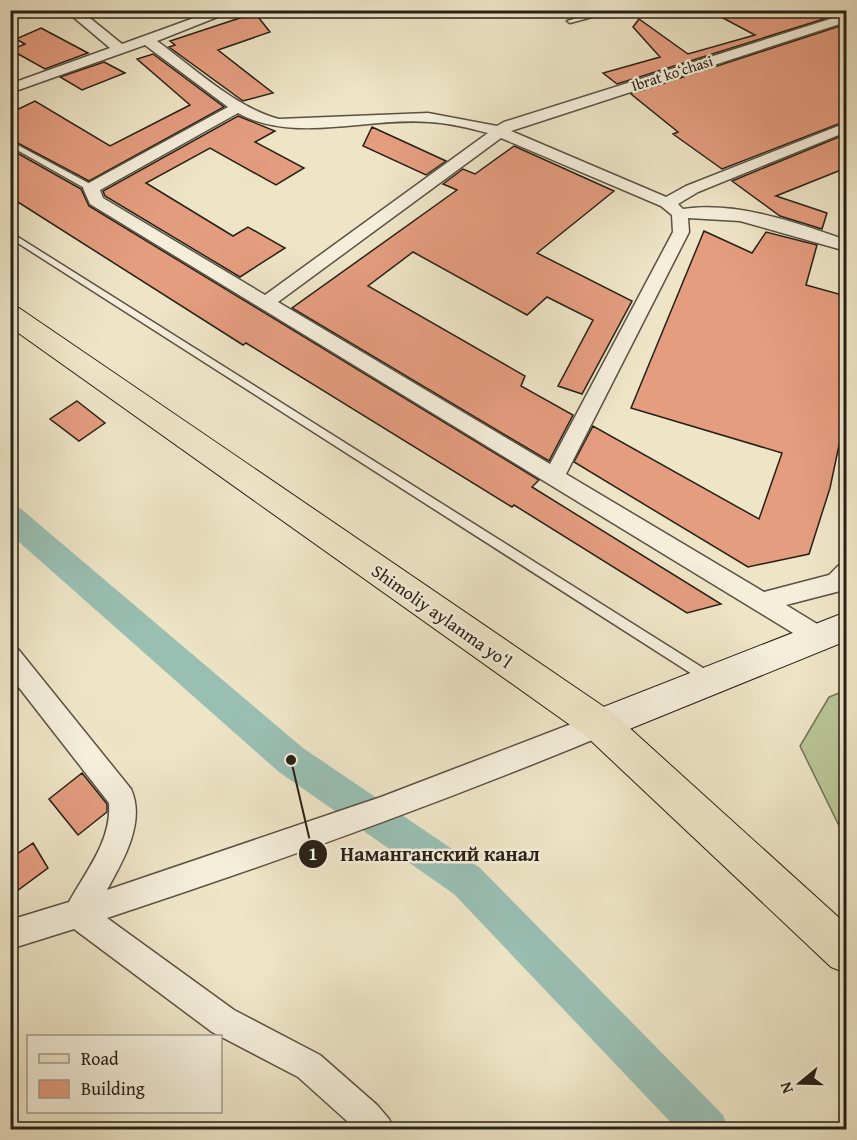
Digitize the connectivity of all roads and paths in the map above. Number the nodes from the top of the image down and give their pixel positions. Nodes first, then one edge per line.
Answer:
1 (71, 10) edge
2 (615, 10) edge
3 (225, 11) edge
4 (846, 18) edge
5 (570, 21) dead end
6 (149, 41) junction
7 (121, 50) junction
8 (10, 89) edge
9 (238, 106) junction
10 (846, 127) edge
11 (501, 132) junction
12 (10, 144) edge
13 (91, 188) junction
14 (673, 208) junction
15 (10, 234) edge
16 (846, 246) edge
17 (267, 302) junction
18 (10, 314) edge
19 (554, 477) junction
20 (846, 573) edge
21 (762, 602) junction
22 (833, 631) edge
23 (10, 657) edge
24 (712, 680) junction
25 (600, 725) junction
26 (78, 914) junction
27 (10, 935) edge
28 (846, 952) edge
29 (378, 1130) edge

1 - 7 street
2 - 5 lane
3 - 6 street
4 - 11 street, Ibrat koʻchasi
6 - 7 street
6 - 9 street
7 - 8 street
9 - 11 street
9 - 13 street
10 - 14 street
11 - 14 street
11 - 17 street, Ibrat koʻchasi
12 - 13 lane
13 - 17 street
14 - 16 street
14 - 19 street
15 - 24 lane
17 - 19 street
18 - 25 main road, Shimoliy aylanma yoʻl
19 - 21 street
20 - 21 street
21 - 22 street
22 - 24 main road
23 - 26 street
24 - 25 main road
25 - 26 street
25 - 28 main road, Shimoliy aylanma yoʻl
26 - 27 street
26 - 29 street

